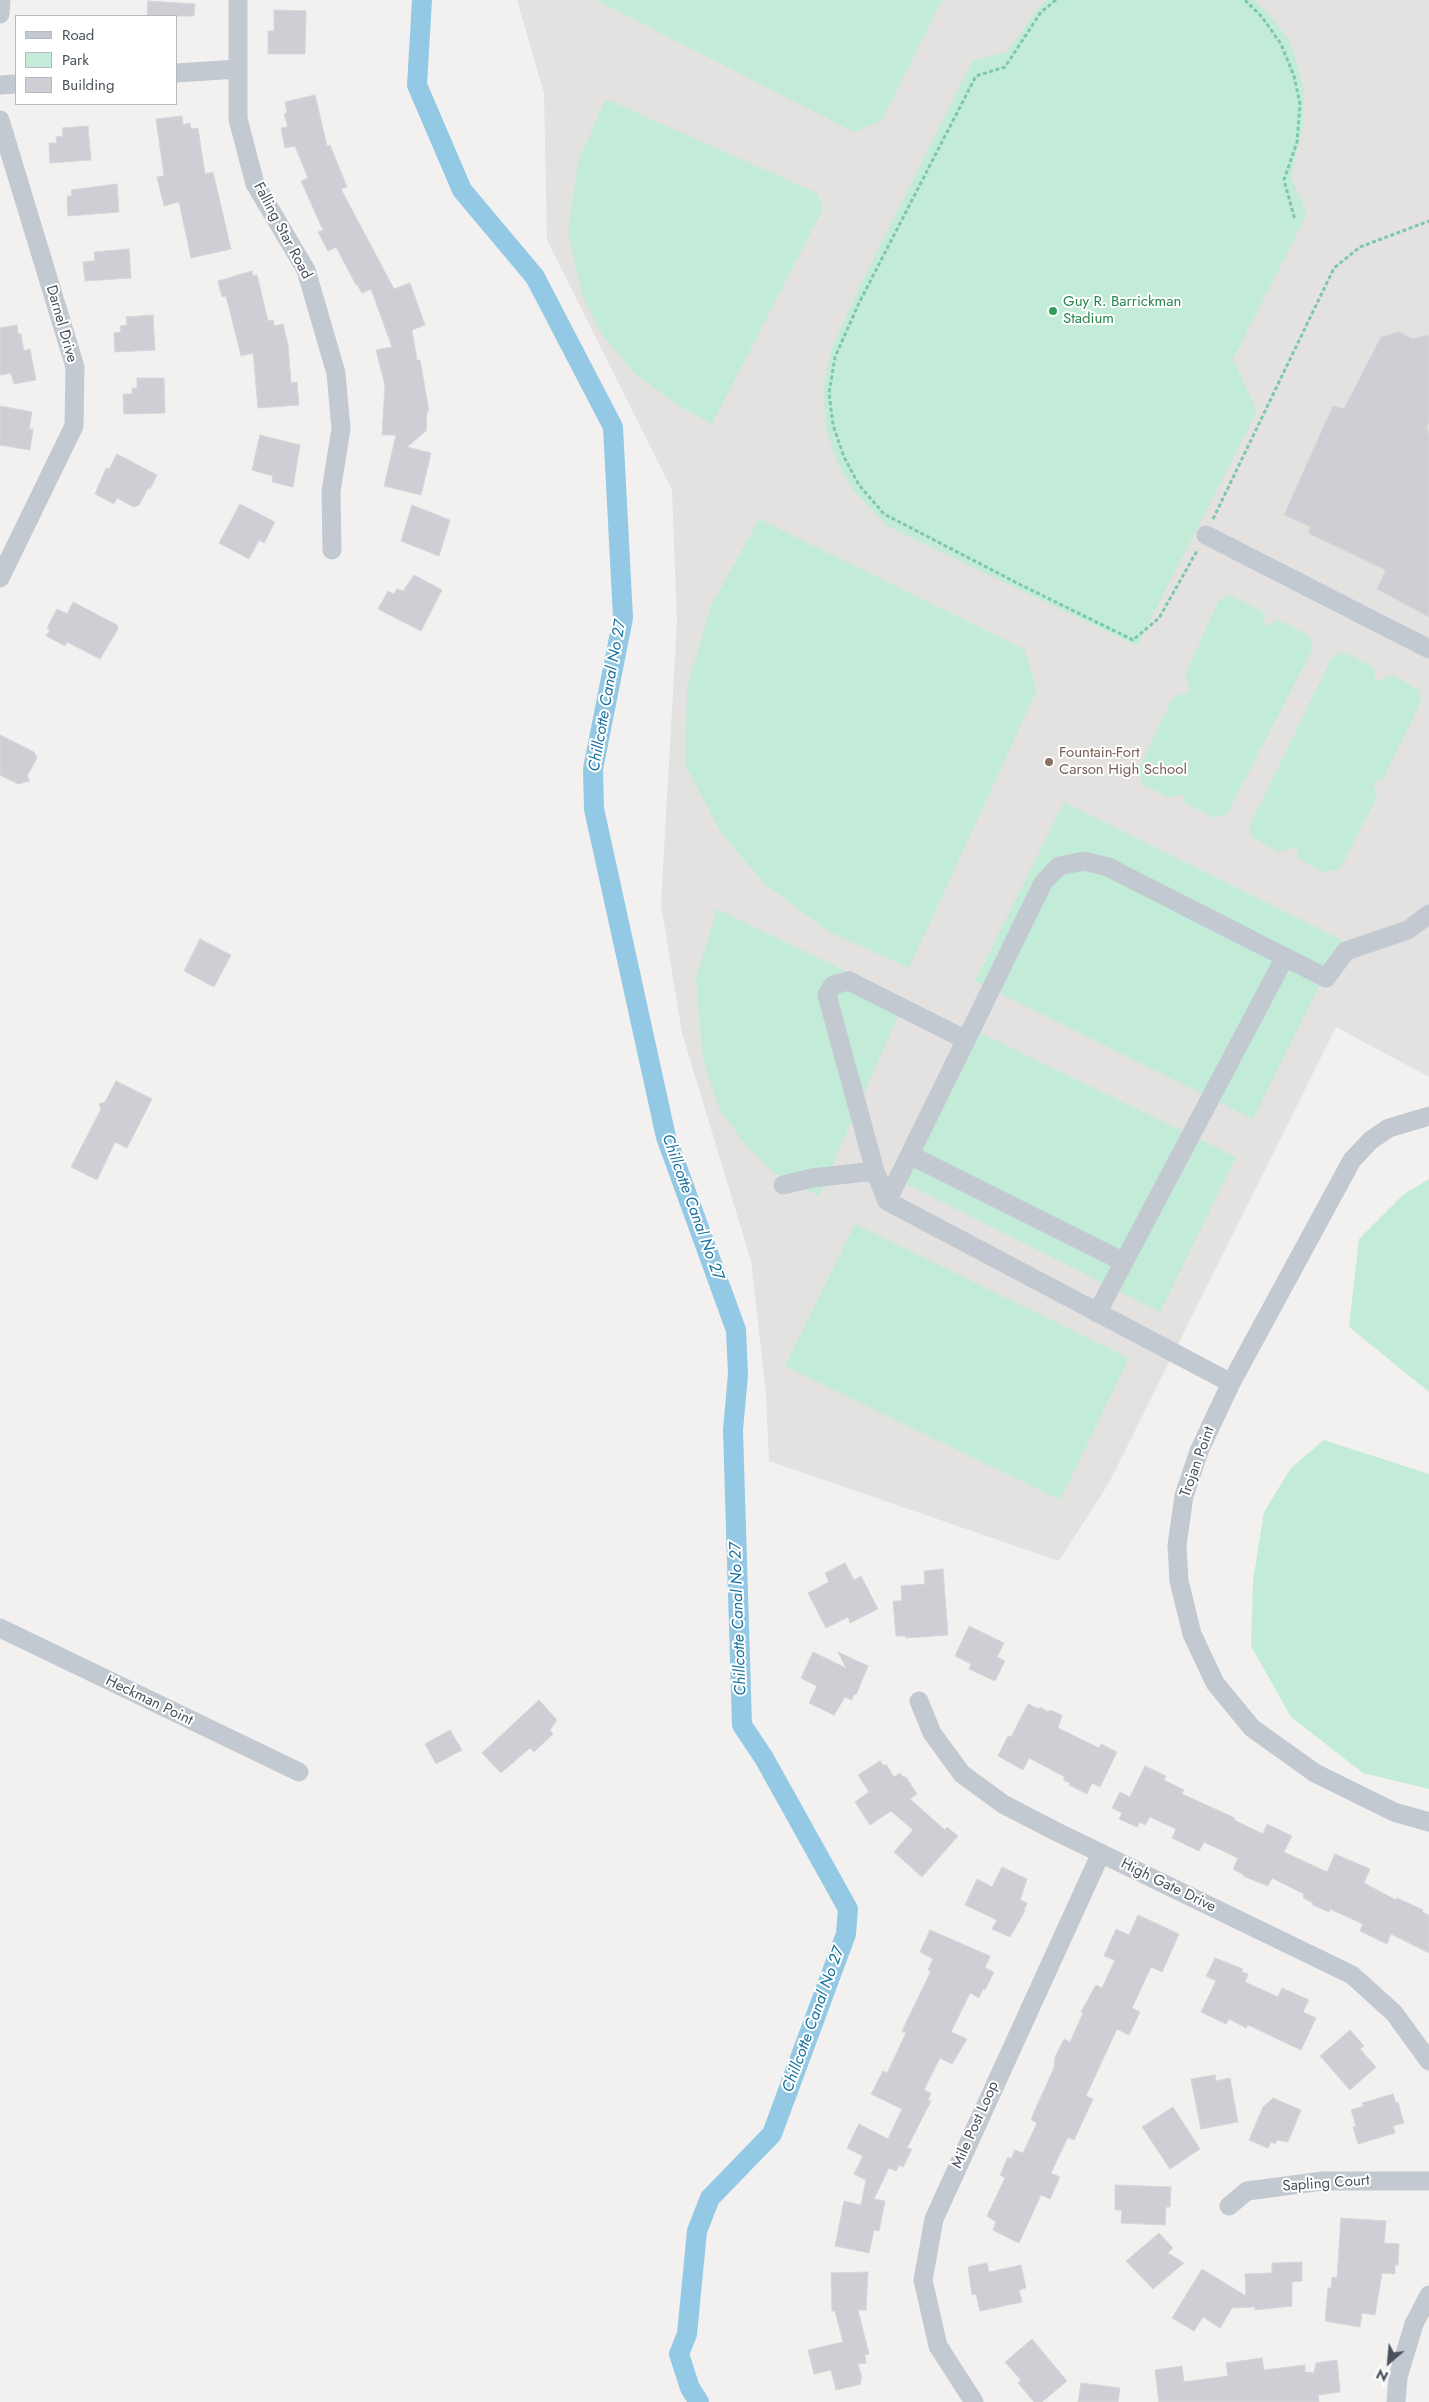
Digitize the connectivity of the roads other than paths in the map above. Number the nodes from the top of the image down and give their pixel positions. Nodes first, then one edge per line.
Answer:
1 (1, 0) edge
2 (238, 0) edge
3 (0, 14) edge
4 (238, 69) junction
5 (178, 73) edge
6 (15, 84) edge
7 (0, 85) edge
8 (0, 120) edge
9 (1206, 535) road end
10 (332, 550) dead end
11 (0, 578) edge
12 (1429, 649) edge
13 (1429, 914) edge
14 (1285, 957) junction
15 (966, 1040) junction
16 (1429, 1116) edge
17 (910, 1155) junction
18 (875, 1171) junction
19 (784, 1185) dead end
20 (887, 1201) junction
21 (1124, 1262) junction
22 (1097, 1313) junction
23 (1231, 1383) junction
24 (0, 1628) edge
25 (919, 1701) dead end
26 (298, 1772) dead end
27 (1429, 1822) edge
28 (1101, 1853) junction
29 (1429, 2061) edge
30 (1429, 2181) edge
31 (1229, 2206) dead end
32 (1429, 2295) edge
33 (974, 2402) edge
34 (1396, 2402) edge

1 - 3 street
2 - 4 street, Falling Star Road
4 - 5 street
4 - 10 street, Falling Star Road
6 - 7 street
8 - 11 street, Darnel Drive
9 - 12 street
13 - 14 street
14 - 15 street
14 - 21 street
15 - 17 street
15 - 18 street
16 - 23 street, Trojan Point
17 - 20 street
17 - 21 street
18 - 19 street
18 - 20 street
20 - 22 street
21 - 22 street
22 - 23 street
23 - 27 street, Trojan Point
24 - 26 street, Heckman Point
25 - 28 street, High Gate Drive
28 - 29 street, High Gate Drive
28 - 33 street, Mile Post Loop
30 - 31 street, Sapling Court
32 - 34 street

